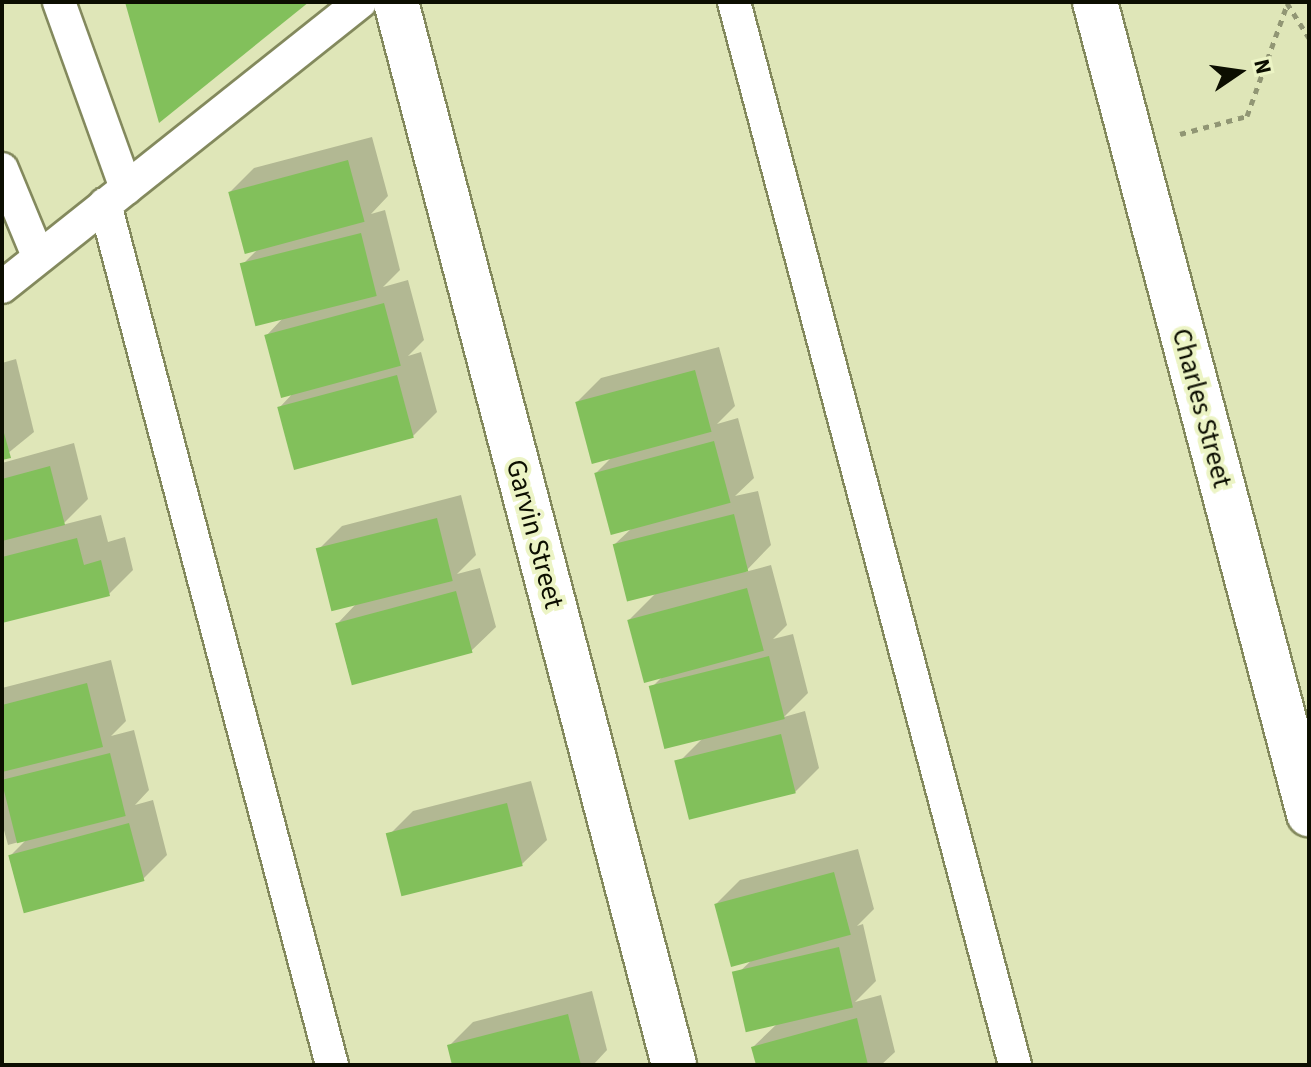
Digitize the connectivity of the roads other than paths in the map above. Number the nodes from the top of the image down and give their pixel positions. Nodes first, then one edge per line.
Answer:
1 (59, 2) edge
2 (360, 2) edge
3 (396, 2) edge
4 (734, 2) edge
5 (1095, 2) edge
6 (2, 169) edge
7 (116, 196) junction
8 (38, 256) junction
9 (2, 287) edge
10 (1309, 814) edge
11 (332, 1065) edge
12 (674, 1065) edge
13 (1015, 1065) edge

1 - 7 lane
2 - 7 lane
3 - 12 street, Garvin Street
4 - 13 lane
5 - 10 street, Charles Street
6 - 8 lane
7 - 8 lane
7 - 11 lane
8 - 9 lane

